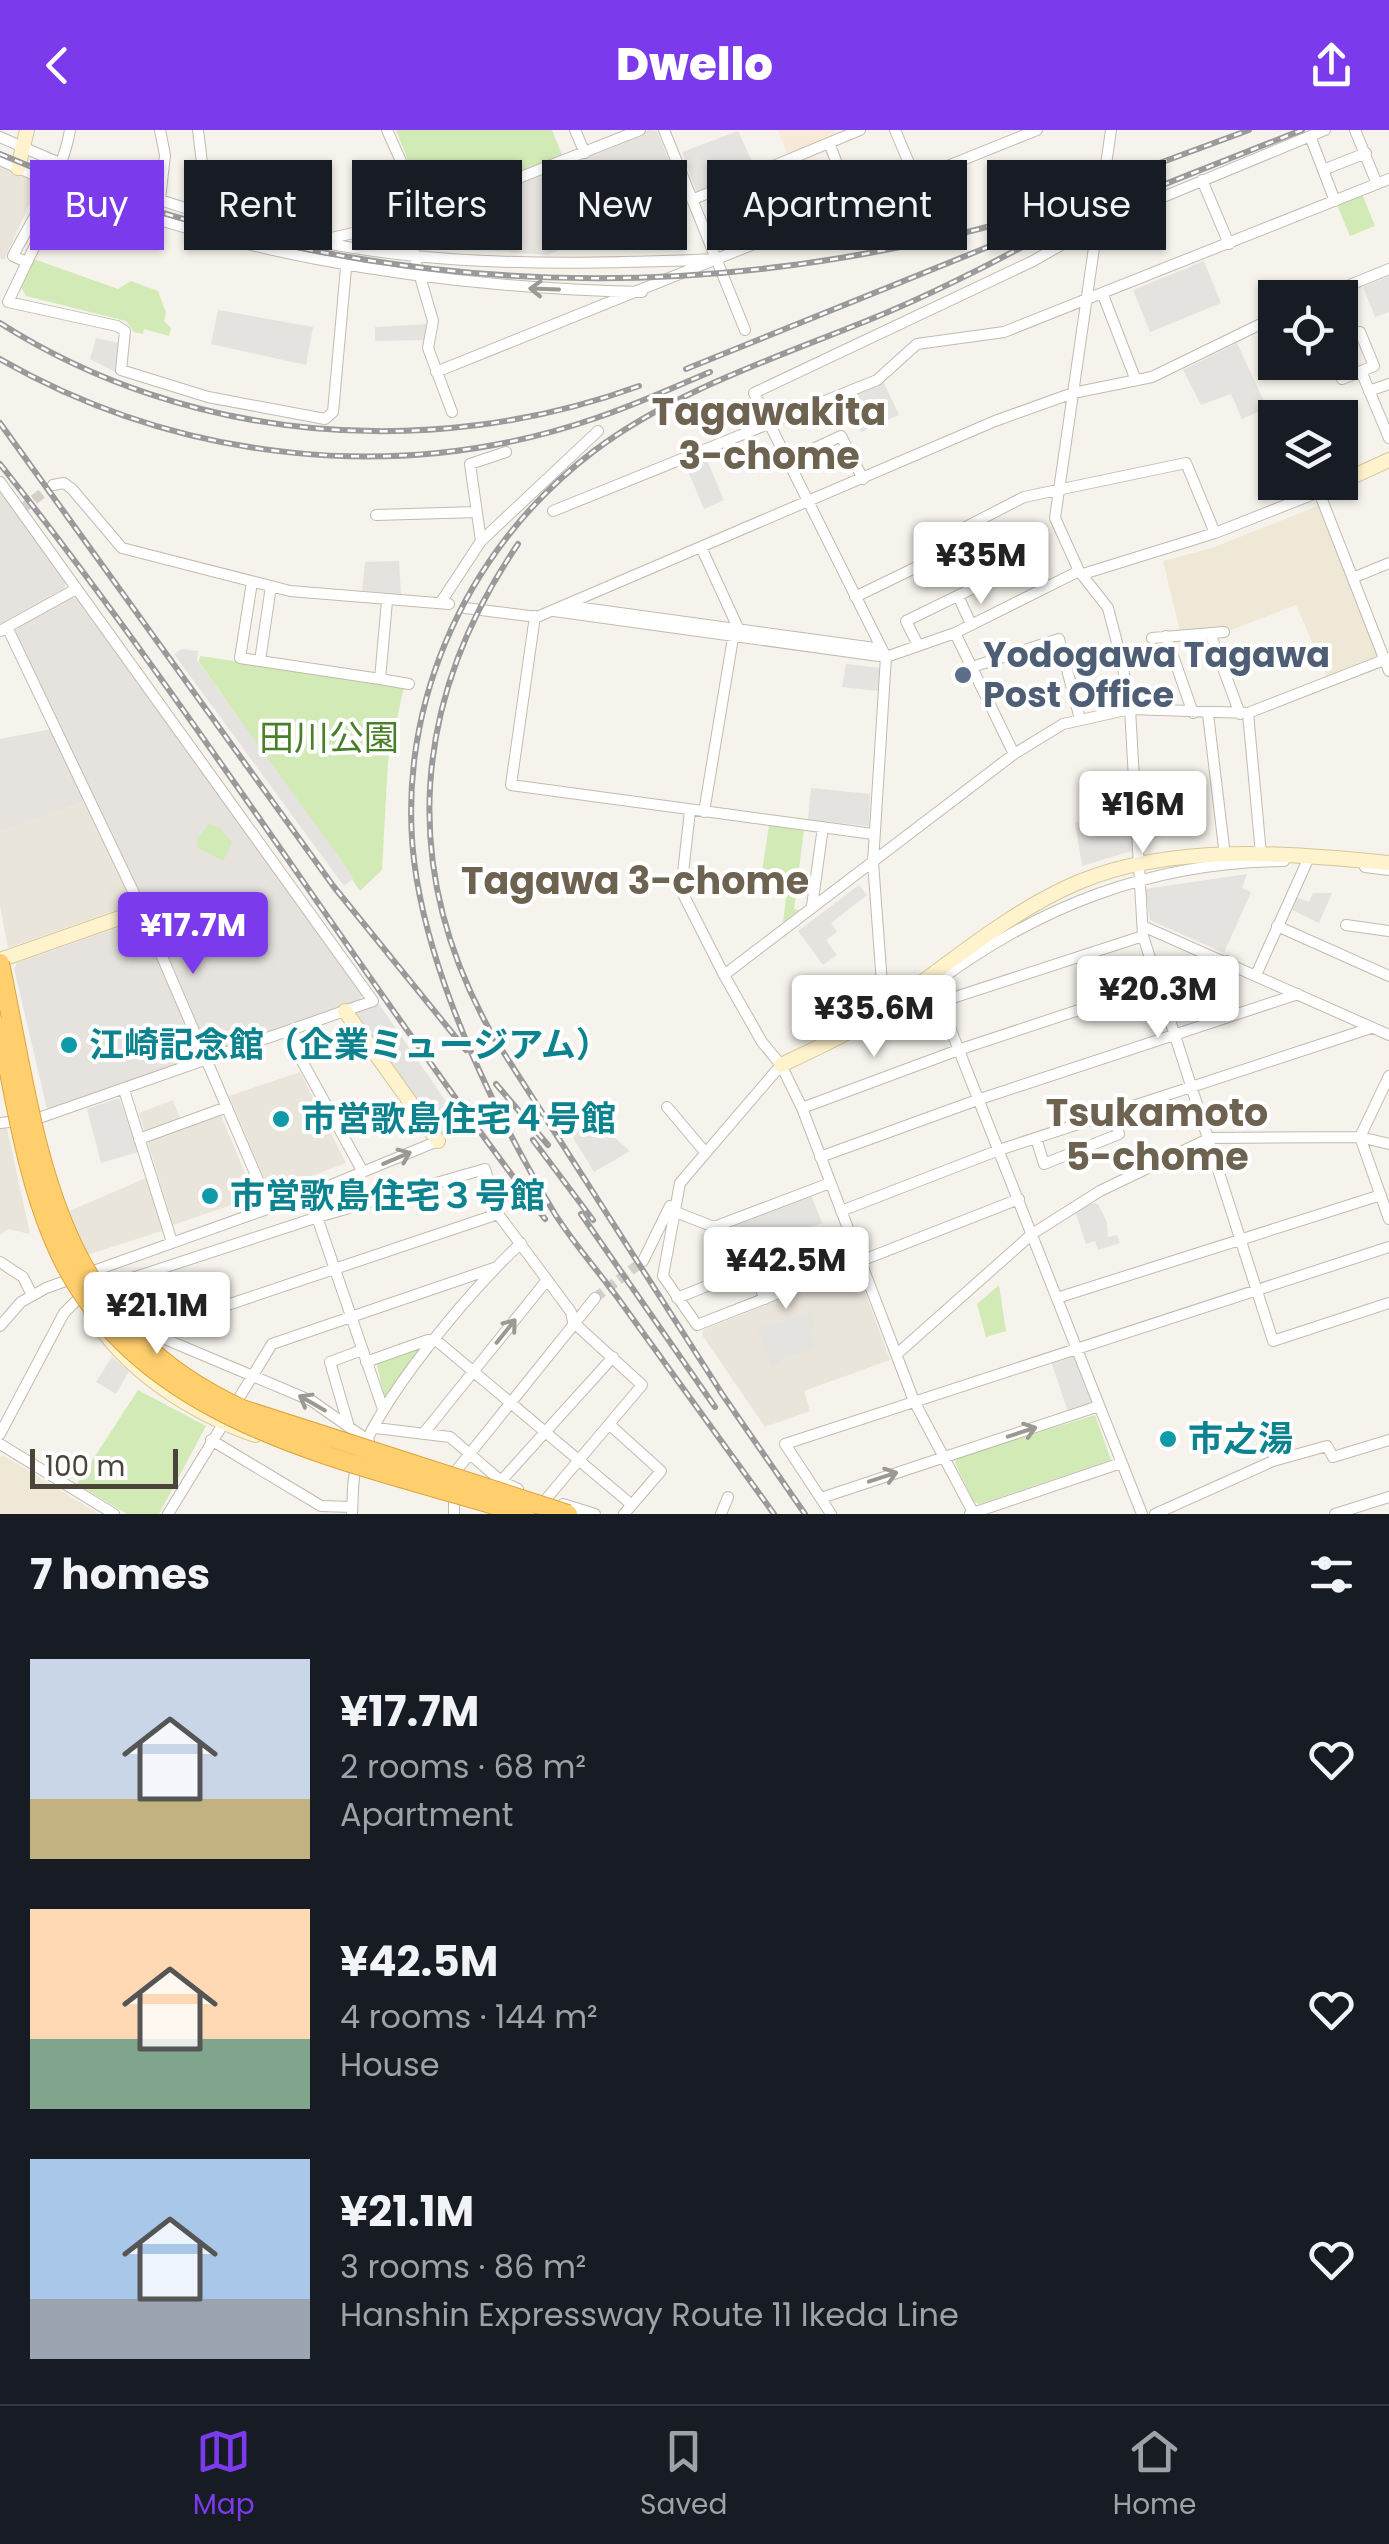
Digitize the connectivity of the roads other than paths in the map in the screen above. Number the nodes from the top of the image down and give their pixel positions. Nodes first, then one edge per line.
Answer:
1 (27, 130) edge
2 (70, 130) edge
3 (160, 130) edge
4 (198, 130) edge
5 (387, 130) edge
6 (575, 130) edge
7 (640, 130) edge
8 (664, 130) edge
9 (860, 130) edge
10 (895, 130) edge
11 (1037, 130) edge
12 (1110, 130) edge
13 (1325, 130) edge
14 (1355, 130) edge
15 (624, 133) edge
16 (1310, 136) junction
17 (0, 137) edge
18 (829, 143) junction
19 (24, 148) junction
20 (585, 153) junction
21 (1366, 153) junction
22 (0, 160) edge
23 (52, 160) edge
24 (65, 160) edge
25 (202, 160) edge
26 (400, 160) edge
27 (836, 160) edge
28 (908, 160) edge
29 (967, 160) edge
30 (1106, 160) edge
31 (164, 164) edge
32 (18, 168) junction
33 (1323, 170) junction
34 (30, 173) edge
35 (522, 177) edge
36 (1202, 180) junction
37 (1383, 181) edge
38 (1166, 195) edge
39 (694, 199) junction
40 (1335, 201) junction
41 (164, 221) edge
42 (30, 223) edge
43 (332, 243) edge
44 (1229, 244) junction
45 (30, 250) edge
46 (414, 250) edge
47 (742, 250) edge
48 (1052, 250) edge
49 (1094, 250) edge
50 (414, 256) junction
51 (719, 259) junction
52 (24, 261) junction
53 (346, 268) junction
54 (1389, 269) edge
55 (0, 278) edge
56 (422, 279) junction
57 (1358, 282) edge
58 (14, 284) junction
59 (642, 292) junction
60 (1103, 295) junction
61 (1087, 301) junction
62 (1258, 325) edge
63 (745, 330) dead end
64 (1358, 333) edge
65 (1361, 371) junction
66 (436, 372) junction
67 (1358, 372) edge
68 (1135, 378) junction
69 (1389, 384) edge
70 (1370, 392) junction
71 (1073, 393) junction
72 (452, 412) dead end
73 (770, 426) junction
74 (598, 432) dead end
75 (1389, 438) edge
76 (506, 452) dead end
77 (1389, 460) edge
78 (787, 461) junction
79 (1358, 474) edge
80 (863, 479) junction
81 (0, 482) edge
82 (53, 485) dead end
83 (1058, 486) junction
84 (1299, 500) edge
85 (1322, 500) edge
86 (807, 503) junction
87 (552, 511) dead end
88 (477, 512) junction
89 (376, 514) dead end
90 (1216, 534) junction
91 (481, 541) junction
92 (702, 548) junction
93 (1389, 563) edge
94 (1081, 572) junction
95 (1355, 577) junction
96 (252, 582) junction
97 (271, 586) junction
98 (76, 588) junction
99 (1045, 588) junction
100 (958, 596) junction
101 (855, 597) junction
102 (387, 601) junction
103 (568, 606) junction
104 (465, 608) dead end
105 (552, 611) junction
106 (534, 616) junction
107 (971, 624) junction
108 (4, 629) edge
109 (1224, 632) dead end
110 (956, 633) junction
111 (1210, 633) junction
112 (736, 634) junction
113 (1166, 636) junction
114 (1152, 638) dead end
115 (917, 643) junction
116 (884, 653) junction
117 (1388, 658) edge
118 (260, 661) junction
119 (972, 667) junction
120 (1389, 672) edge
121 (380, 679) junction
122 (409, 684) dead end
123 (1130, 709) junction
124 (1193, 713) junction
125 (1208, 714) junction
126 (1244, 714) junction
127 (1080, 718) junction
128 (1014, 754) junction
129 (690, 811) junction
130 (704, 812) junction
131 (823, 827) junction
132 (873, 834) junction
133 (1261, 854) junction
134 (1225, 856) junction
135 (1309, 858) junction
136 (873, 862) junction
137 (1389, 866) edge
138 (1140, 871) junction
139 (812, 906) junction
140 (142, 910) junction
141 (1346, 925) dead end
142 (1278, 926) junction
143 (1144, 931) junction
144 (1389, 931) edge
145 (1, 958) edge
146 (1227, 961) junction
147 (724, 975) junction
148 (1256, 975) junction
149 (1389, 976) edge
150 (932, 981) junction
151 (1157, 984) junction
152 (1298, 994) junction
153 (940, 1002) junction
154 (345, 1011) junction
155 (884, 1011) junction
156 (0, 1026) edge
157 (1371, 1028) junction
158 (286, 1032) junction
159 (1389, 1035) edge
160 (1177, 1036) junction
161 (961, 1049) junction
162 (207, 1060) junction
163 (781, 1066) junction
164 (1389, 1076) edge
165 (1192, 1087) junction
166 (124, 1090) junction
167 (980, 1098) junction
168 (1377, 1103) junction
169 (227, 1107) junction
170 (666, 1107) dead end
171 (802, 1108) junction
172 (1389, 1109) edge
173 (1112, 1113) junction
174 (36, 1120) junction
175 (0, 1123) edge
176 (1036, 1138) junction
177 (1210, 1138) junction
178 (1360, 1138) junction
179 (140, 1139) junction
180 (438, 1140) joint
181 (1389, 1144) edge
182 (999, 1150) junction
183 (705, 1152) junction
184 (820, 1157) junction
185 (363, 1172) junction
186 (830, 1183) junction
187 (309, 1194) junction
188 (1380, 1195) junction
189 (675, 1196) junction
190 (1019, 1199) junction
191 (270, 1208) junction
192 (673, 1211) junction
193 (840, 1211) junction
194 (498, 1214) junction
195 (318, 1217) junction
196 (1389, 1220) edge
197 (1032, 1234) junction
198 (1242, 1238) junction
199 (172, 1242) junction
200 (521, 1243) junction
201 (1389, 1247) edge
202 (860, 1261) junction
203 (0, 1262) edge
204 (643, 1262) tunnel mouth
205 (494, 1268) junction
206 (334, 1269) junction
207 (76, 1277) junction
208 (547, 1280) junction
209 (1258, 1290) junction
210 (32, 1295) junction
211 (1060, 1297) junction
212 (84, 1298) junction
213 (595, 1298) tunnel mouth
214 (677, 1298) junction
215 (764, 1298) junction
216 (1389, 1303) edge
217 (350, 1316) junction
218 (573, 1322) junction
219 (0, 1326) edge
220 (147, 1332) junction
221 (437, 1341) junction
222 (1078, 1349) junction
223 (898, 1354) junction
224 (364, 1356) junction
225 (613, 1358) junction
226 (474, 1371) junction
227 (251, 1373) junction
228 (511, 1400) junction
229 (914, 1400) junction
230 (1099, 1406) junction
231 (383, 1410) junction
232 (221, 1422) junction
233 (610, 1425) junction
234 (349, 1427) junction
235 (376, 1428) junction
236 (547, 1431) junction
237 (0, 1434) edge
238 (424, 1434) junction
239 (211, 1440) junction
240 (1389, 1440) edge
241 (369, 1441) junction
242 (0, 1444) edge
243 (470, 1452) junction
244 (945, 1457) junction
245 (580, 1460) junction
246 (1121, 1463) junction
247 (356, 1468) junction
248 (501, 1481) junction
249 (728, 1496) dead end
250 (1389, 1497) edge
251 (547, 1498) junction
252 (820, 1498) junction
253 (449, 1503) edge
254 (352, 1510) edge
255 (628, 1510) edge
256 (114, 1514) edge
257 (168, 1514) edge
258 (499, 1514) edge
259 (524, 1514) edge
260 (541, 1514) edge
261 (568, 1514) edge
262 (596, 1514) edge
263 (721, 1514) edge
264 (831, 1514) edge
265 (972, 1514) edge
266 (1142, 1514) edge
267 (1155, 1514) edge
268 (1336, 1514) edge

1 - 19 street
2 - 24 street
3 - 31 street
4 - 25 street
5 - 26 street
6 - 20 street
7 - 15 street
8 - 39 street
9 - 18 street
10 - 28 street
11 - 29 street
12 - 30 street
13 - 16 street
14 - 21 street
15 - 20 street
16 - 33 street
16 - 36 street
17 - 19 street
18 - 27 street
18 - 39 street
19 - 23 street
19 - 32 street
20 - 35 street
21 - 33 street
21 - 37 street
22 - 32 street
32 - 34 street
33 - 40 street
36 - 38 street
36 - 44 street
37 - 40 street
39 - 51 street
40 - 44 street
41 - 53 street
42 - 52 street
43 - 50 street
44 - 60 street
45 - 52 street
46 - 50 street
47 - 51 street
48 - 73 street
49 - 61 street
50 - 51 street
50 - 56 street
51 - 59 street
51 - 63 street
52 - 58 street
53 - 56 street
53 - 58 street
54 - 57 street
55 - 58 street
59 -> 56 street
56 - 66 street
59 - 66 street
60 - 61 street
60 - 68 street
61 - 71 street
61 - 73 street
62 - 68 street
64 - 65 street
65 - 67 street
65 - 70 street
66 - 72 street
68 - 71 street
69 - 70 street
70 - 75 street
71 - 80 street
71 - 83 street
73 - 78 street
73 - 87 street
74 - 91 street
76 - 88 street
77 - 79 street
78 - 80 street
78 - 86 street
80 - 86 street
81 - 98 street
82 - 96 street
83 - 90 street
83 - 94 street
83 - 101 street
84 - 90 street
85 - 95 street
86 - 92 street
86 - 101 street
88 - 89 street
88 - 91 street
90 - 94 street
91 - 102 street
92 - 103 street
92 - 112 street
93 - 95 street
94 - 99 street
94 - 123 street
95 - 117 street
96 - 97 street
96 - 118 street
97 - 102 street
97 - 118 street
98 - 108 street
98 - 154 street
99 - 100 street
99 - 107 street
100 - 107 street
100 - 115 street
101 - 116 street
102 - 121 street
103 - 105 street
103 - 112 street
104 - 106 street
105 - 106 street
105 - 112 street
106 - 129 street
107 - 110 street
108 - 140 street
109 - 111 street
110 - 115 street
110 - 119 street
111 - 113 street
111 - 126 street
112 - 116 street
112 - 130 street
113 - 114 street
113 - 124 street
115 - 116 street
116 - 132 street
117 - 120 street
117 - 126 street
118 - 121 street
119 - 127 street
119 - 128 street
121 - 122 street
123 - 124 street
123 - 127 street
123 - 138 street
124 - 125 street
125 - 126 street
125 - 134 street
126 - 133 street
127 - 128 street
128 - 136 street
129 - 130 street
129 - 147 street
130 - 131 street
131 - 132 street
131 - 139 street
132 - 136 street
133 - 134 street
133 - 135 street
134 - 138 street
135 - 137 street
135 - 138 street
135 - 142 street
136 - 139 street
136 - 155 street
138 - 143 street
138 - 150 street
139 - 147 street
140 - 145 street
140 - 162 street
141 - 144 street
142 - 148 street
142 - 149 street
143 - 146 street
143 - 151 street
143 - 153 street
145 - 174 street
145 - 261 highway, bridge
146 - 148 street
146 - 151 street
147 - 163 street
148 - 152 street
150 - 153 street
150 - 155 street
151 - 160 street
151 - 161 street
152 - 157 street
152 - 160 street
153 - 161 street
154 - 158 street
154 - 180 street
155 - 163 street
156 - 259 highway, bridge
157 - 159 street
157 - 165 street
158 - 162 street
158 - 185 street
160 - 165 street
160 - 167 street
161 - 167 street
161 - 171 street
162 - 166 street
162 - 169 street
163 - 171 street
163 - 183 street
164 - 168 street
165 - 173 street
165 - 177 street
166 - 174 street
166 - 179 street
167 - 182 street
167 - 184 street
168 - 172 street
168 - 178 street
169 - 179 street
169 - 191 street
170 - 183 street
171 - 184 street
173 - 176 street
173 - 176 street
174 - 175 street
174 - 207 street
176 - 182 street
177 - 178 street
177 - 197 street
177 - 198 street
178 - 181 street
178 - 188 street
179 - 199 street
185 -> 180 street
182 - 190 street
182 - 193 street
183 - 189 street
184 - 186 street
185 - 187 street
186 - 192 street
186 - 193 street
187 - 191 street
187 - 195 street
188 - 196 street
188 - 198 street
189 - 192 street
189 - 204 street
190 - 197 street
190 - 202 street
191 - 199 street
192 - 214 street
193 - 202 street
194 - 195 street
194 - 200 street
194 - 206 street
195 - 206 street
195 - 212 street
197 - 211 street
197 - 223 street
198 - 209 street
198 - 211 street
199 - 207 street
200 - 205 street
200 - 208 street
201 - 209 street
202 - 215 street
202 - 223 street
203 - 210 street
205 - 217 street
205 - 221 street
206 - 217 street
206 - 220 street
207 - 210 street
207 - 212 street
208 - 218 street
226 -> 208 street
209 - 216 street
209 - 222 street
210 - 219 street
211 - 222 street
212 - 220 street
212 - 232 street
212 - 237 street
213 - 218 street
214 - 215 street
214 - 215 street
217 - 224 street
217 - 227 street
218 - 225 street
218 - 228 street
220 - 227 street
221 - 224 street
221 - 226 street
221 - 231 street
222 - 229 street
222 - 230 street
223 - 229 street
224 - 231 street
224 - 234 street
225 - 233 street
225 - 236 street
226 - 228 street
226 - 238 street
227 - 232 street
234 -> 227 street
228 - 236 street
228 - 243 street
229 - 244 street
229 - 252 street
244 -> 230 street
230 - 246 street
231 - 235 street
232 - 239 street
232 - 247 street
233 - 245 street
233 - 255 street
234 - 241 street
235 - 238 street
235 - 241 street
236 - 245 street
236 - 248 street
238 - 243 street
239 - 254 street
239 - 257 street
240 - 267 street
241 - 247 street
242 - 256 street
243 - 248 street
243 - 253 street
252 -> 244 street
244 - 265 street
245 - 251 street
245 - 255 street
246 - 265 street
246 - 266 street
247 - 253 street
247 - 254 street
248 - 251 street
249 - 263 street
250 - 268 street
251 - 260 street
251 - 262 street
252 - 264 street
253 - 258 street

